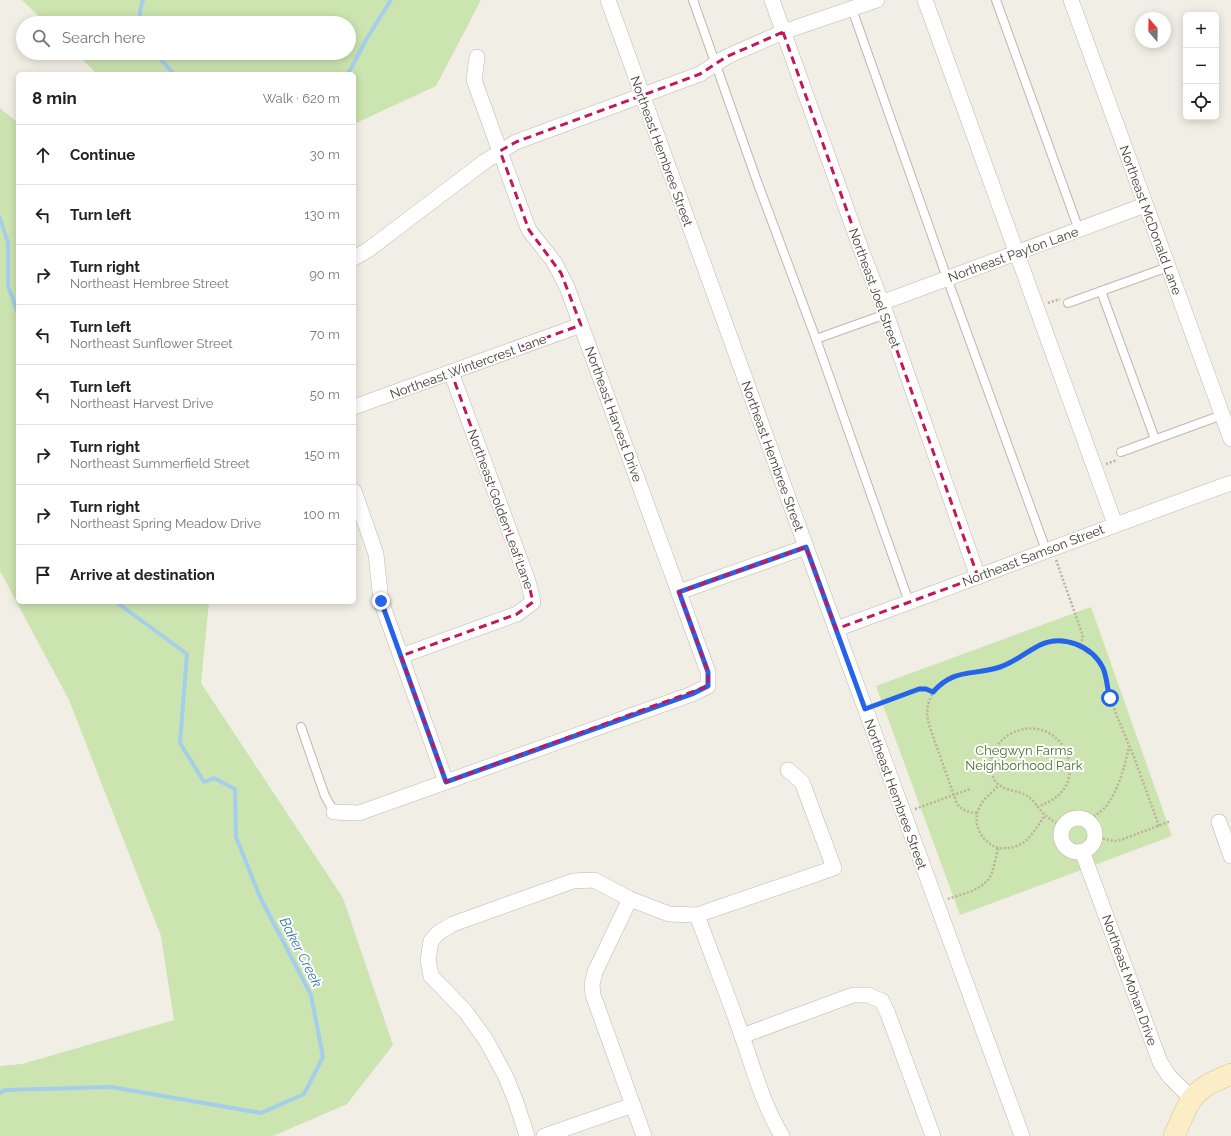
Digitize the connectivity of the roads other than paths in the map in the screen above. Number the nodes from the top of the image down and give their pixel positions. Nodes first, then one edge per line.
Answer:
1 (608, 0) edge
2 (693, 0) edge
3 (772, 0) edge
4 (925, 0) edge
5 (996, 0) edge
6 (1071, 0) edge
7 (864, 3) edge
8 (783, 32) junction
9 (477, 57) dead end
10 (716, 64) junction
11 (642, 96) junction
12 (500, 151) junction
13 (1145, 205) junction
14 (1079, 230) junction
15 (1016, 253) junction
16 (356, 257) edge
17 (1168, 267) junction
18 (947, 278) junction
19 (1101, 292) junction
20 (1068, 303) road end
21 (884, 308) junction
22 (581, 325) junction
23 (816, 339) junction
24 (452, 372) junction
25 (356, 406) edge
26 (1222, 415) junction
27 (1155, 439) junction
28 (1231, 439) edge
29 (1121, 452) road end
30 (1231, 483) edge
31 (356, 497) edge
32 (1115, 524) junction
33 (806, 547) junction
34 (1049, 549) junction
35 (978, 577) junction
36 (679, 592) junction
37 (909, 602) junction
38 (836, 629) junction
39 (401, 656) junction
40 (301, 727) dead end
41 (788, 770) dead end
42 (446, 782) junction
43 (334, 812) joint
44 (1219, 822) dead end
45 (1082, 851) junction
46 (1231, 856) edge
47 (630, 899) junction
48 (697, 915) junction
49 (742, 1036) junction
50 (1231, 1074) edge
51 (1192, 1099) junction
52 (633, 1105) junction
53 (527, 1136) edge
54 (544, 1136) edge
55 (644, 1136) edge
56 (782, 1136) edge
57 (933, 1136) edge
58 (1022, 1136) edge
59 (1174, 1136) edge

1 - 11 street, Northeast Hembree Street
2 - 10 lane
3 - 8 street, Northeast Joel Street
4 - 15 street
5 - 14 lane
6 - 13 street, Northeast McDonald Lane
7 - 8 street
7 - 18 lane
8 - 10 street
8 - 21 street, Northeast Joel Street
9 - 12 street, Northeast Harvest Drive
10 - 11 street
10 - 23 lane
11 - 12 street
11 - 33 street, Northeast Hembree Street
12 - 16 street
12 - 22 street, Northeast Harvest Drive
13 - 14 street, Northeast Payton Lane
13 - 17 street, Northeast McDonald Lane
14 - 15 street, Northeast Payton Lane
15 - 18 street, Northeast Payton Lane
15 - 32 street
17 - 19 lane
17 - 26 street, Northeast McDonald Lane
18 - 21 street, Northeast Payton Lane
18 - 34 lane
19 - 20 lane
19 - 27 lane
21 - 23 lane
21 - 35 street, Northeast Joel Street
22 - 24 street, Northeast Wintercrest Lane
22 - 36 street, Northeast Harvest Drive
23 - 37 lane
24 - 25 street, Northeast Wintercrest Lane
24 - 39 street, Northeast Golden Leaf Lane
26 - 27 lane
26 - 28 street, Northeast McDonald Lane
27 - 29 lane
30 - 32 street, Northeast Samson Street
31 - 39 street
32 - 34 street, Northeast Samson Street
33 - 36 street
33 - 38 street, Northeast Hembree Street
34 - 35 street, Northeast Samson Street
35 - 37 street, Northeast Samson Street
36 - 42 street, Northeast Harvest Drive
37 - 38 street, Northeast Samson Street
38 - 58 street, Northeast Hembree Street
39 - 42 street
40 - 43 lane
41 - 48 street
42 - 43 street
44 - 46 street
45 - 45 street
45 - 51 street, Northeast Mohan Drive
47 - 48 street
47 - 52 street
47 - 53 street
48 - 49 street
49 - 56 street
49 - 57 street
50 - 51 street
51 - 59 street
52 - 54 street
52 - 55 street

